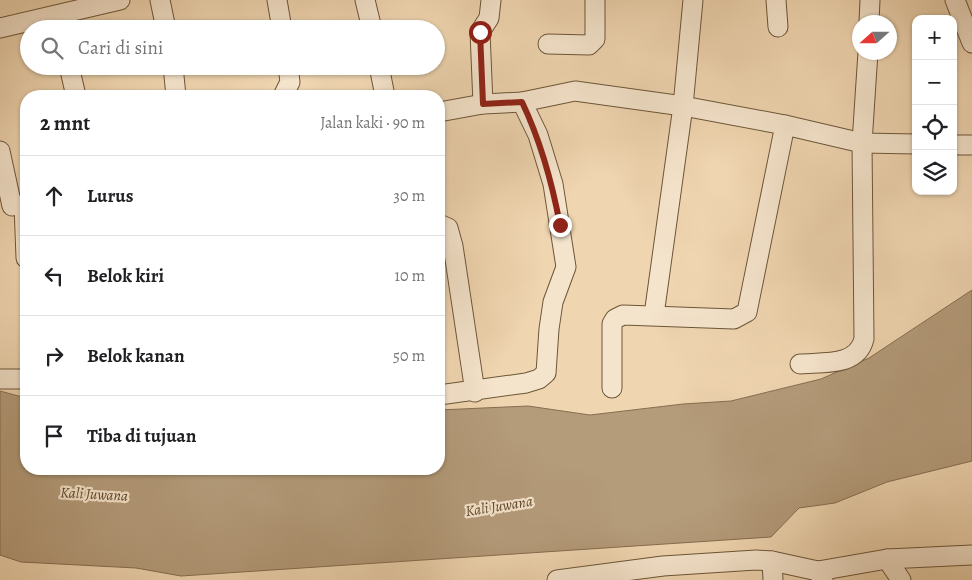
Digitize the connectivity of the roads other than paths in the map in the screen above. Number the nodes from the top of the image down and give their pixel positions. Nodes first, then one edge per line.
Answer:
1 (120, 0) edge
2 (160, 0) edge
3 (277, 0) edge
4 (365, 0) edge
5 (491, 0) edge
6 (595, 0) edge
7 (693, 0) edge
8 (776, 0) edge
9 (870, 0) edge
10 (955, 0) edge
11 (869, 15) edge
12 (62, 20) edge
13 (164, 20) edge
14 (280, 20) edge
15 (370, 20) edge
16 (20, 26) edge
17 (778, 27) dead end
18 (0, 28) edge
19 (972, 43) edge
20 (548, 44) dead end
21 (867, 60) edge
22 (70, 75) edge
23 (174, 75) edge
24 (289, 75) edge
25 (381, 75) edge
26 (74, 90) edge
27 (175, 90) edge
28 (286, 90) edge
29 (384, 90) edge
30 (522, 102) junction
31 (483, 104) junction
32 (683, 106) junction
33 (445, 111) edge
34 (785, 125) junction
35 (862, 143) junction
36 (912, 144) edge
37 (957, 144) edge
38 (972, 145) edge
39 (0, 152) edge
40 (16, 205) edge
41 (20, 226) edge
42 (445, 227) edge
43 (654, 315) junction
44 (800, 364) dead end
45 (0, 379) edge
46 (20, 379) edge
47 (612, 388) dead end
48 (476, 392) junction
49 (445, 395) edge
50 (972, 555) edge
51 (887, 559) junction
52 (772, 561) junction
53 (664, 573) edge
54 (820, 575) edge
55 (593, 578) edge
56 (557, 580) edge
57 (773, 580) edge
58 (901, 580) edge

1 - 12 street
2 - 13 street
3 - 14 street
4 - 15 street
5 - 31 street
6 - 20 street
7 - 32 street
8 - 17 street
9 - 11 street
10 - 19 street
16 - 18 street
21 - 35 street
22 - 26 street
23 - 27 street
24 - 28 street
25 - 29 street
30 - 31 street
30 - 32 street
30 - 48 street
31 - 33 street
32 - 34 street
32 - 43 street
34 - 35 street
34 - 43 street
35 - 36 street
35 - 44 street
37 - 38 street
39 - 40 street
40 - 41 street
42 - 48 street
43 - 47 street
45 - 46 street
48 - 49 street
50 - 51 street
51 - 54 street
51 - 58 street
52 - 53 street
52 - 54 street
52 - 57 street
53 - 55 street
55 - 56 street

